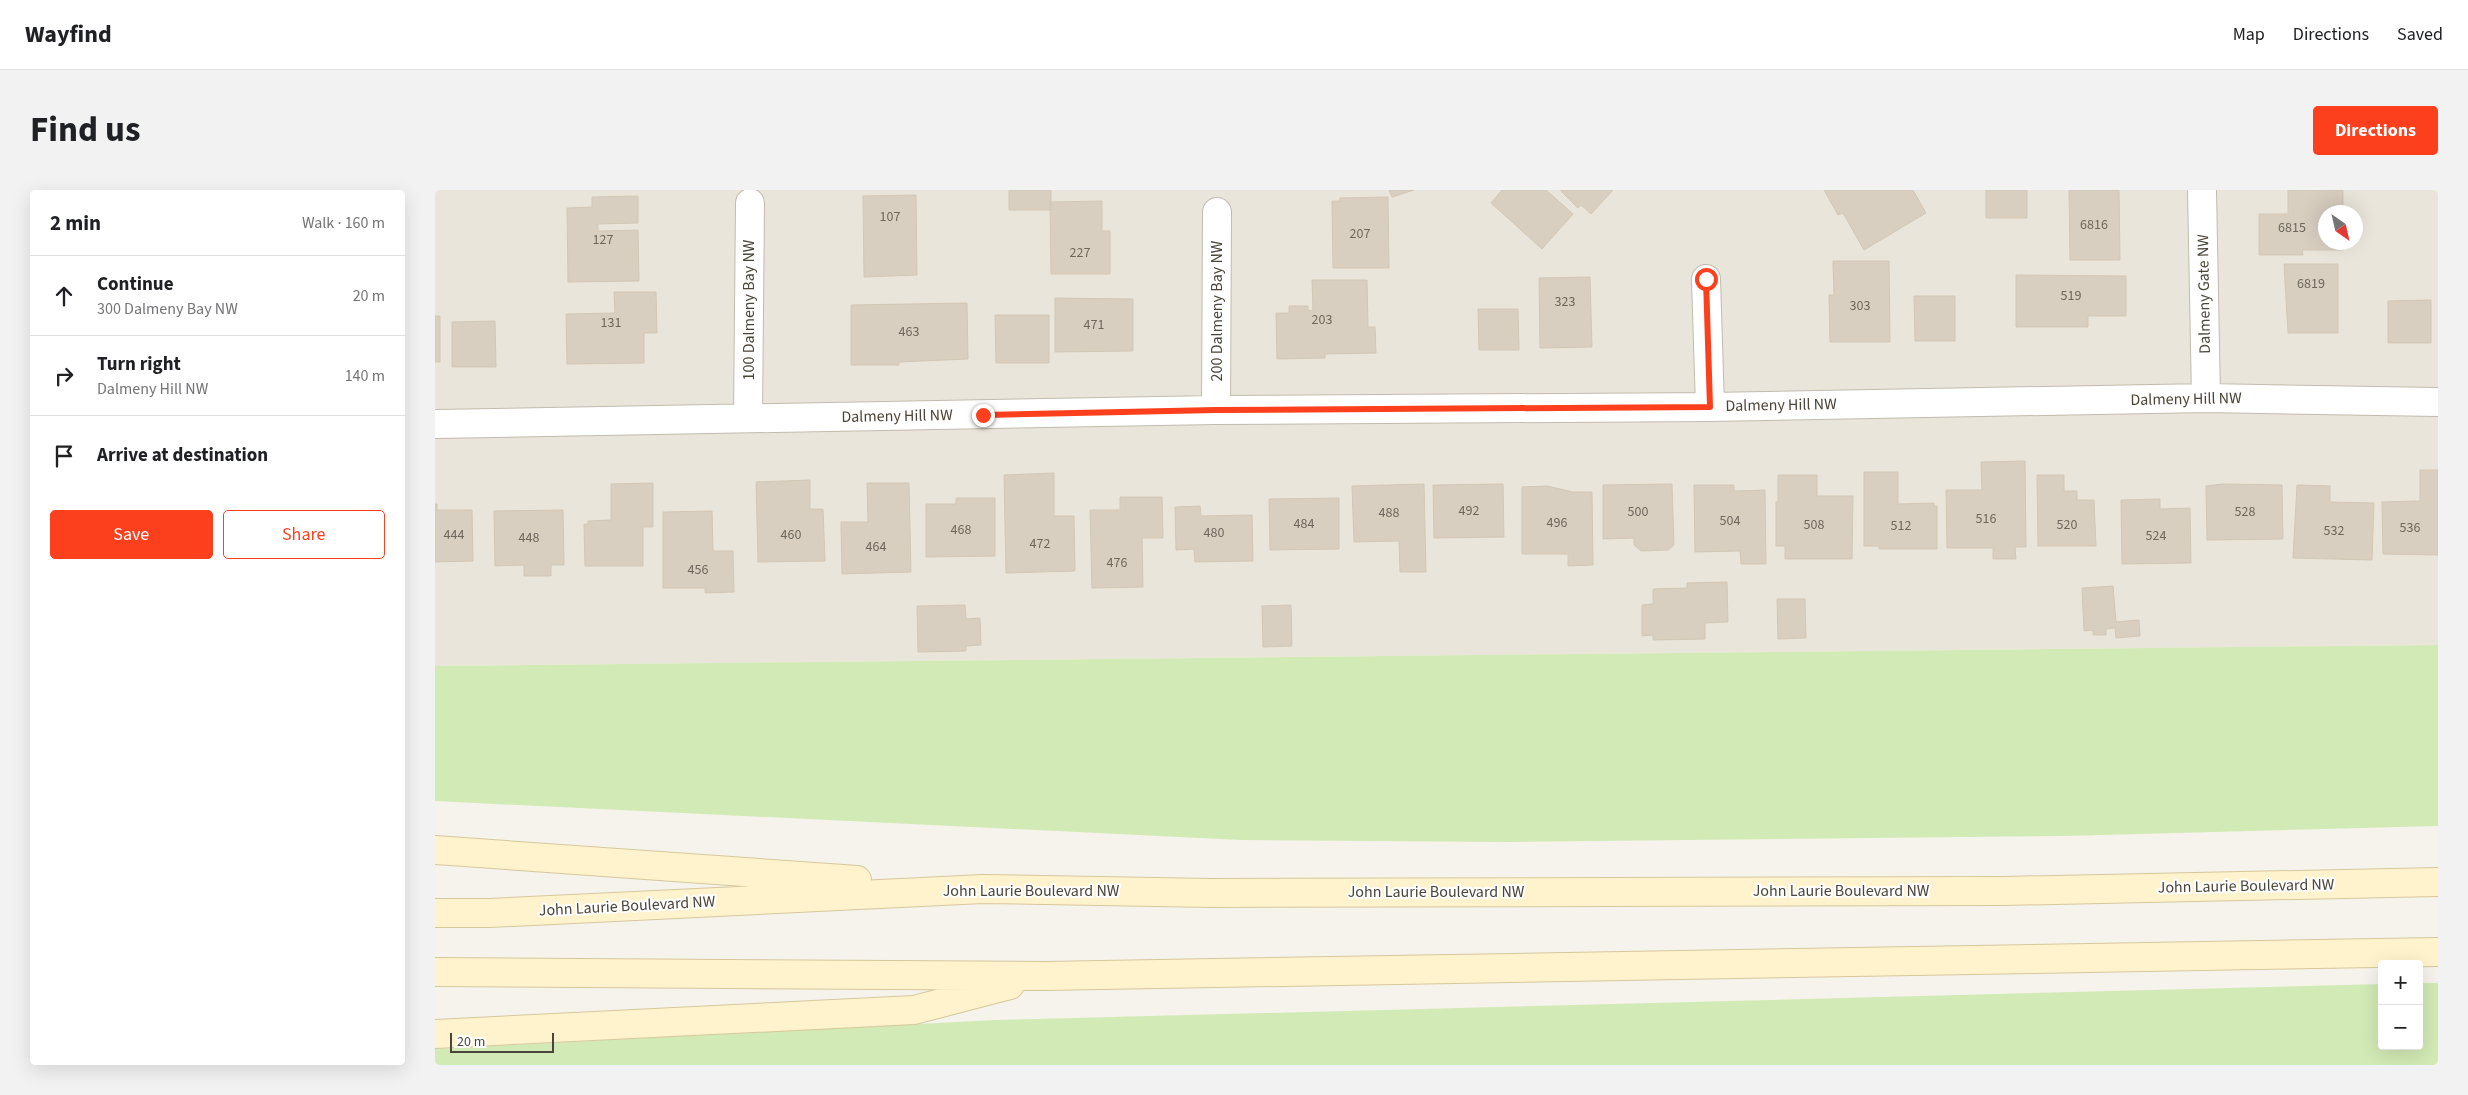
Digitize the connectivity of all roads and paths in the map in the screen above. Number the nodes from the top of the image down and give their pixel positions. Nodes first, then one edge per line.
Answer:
1 (2202, 190) edge
2 (750, 202) dead end
3 (1217, 212) dead end
4 (1706, 279) dead end
5 (2206, 398) junction
6 (2438, 402) edge
7 (1710, 407) junction
8 (1216, 410) junction
9 (748, 417) junction
10 (435, 424) edge
11 (435, 850) edge
12 (2438, 882) edge
13 (983, 889) junction
14 (435, 913) edge
15 (2438, 952) edge
16 (435, 972) edge
17 (1045, 976) junction
18 (435, 1034) edge

1 - 5 street, Dalmeny Gate NW
2 - 9 street, 100 Dalmeny Bay NW
3 - 8 street, 200 Dalmeny Bay NW
4 - 7 street
5 - 6 street, Dalmeny Hill NW
5 - 7 street, Dalmeny Hill NW
7 - 8 street, Dalmeny Hill NW
8 - 9 street, Dalmeny Hill NW
9 - 10 street, Dalmeny Hill NW
11 - 13 main road
12 - 13 main road, John Laurie Boulevard NW
13 - 14 main road, John Laurie Boulevard NW
15 - 17 main road
16 - 17 main road
17 - 18 main road

